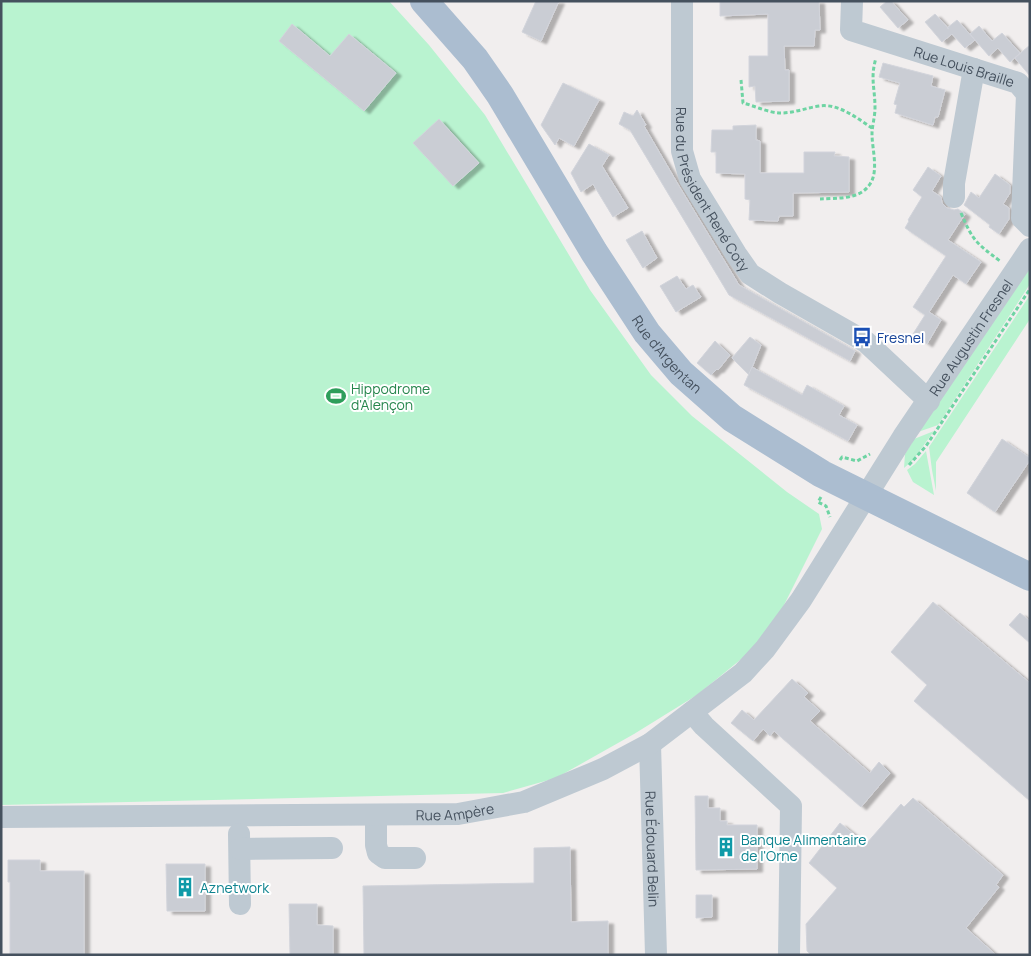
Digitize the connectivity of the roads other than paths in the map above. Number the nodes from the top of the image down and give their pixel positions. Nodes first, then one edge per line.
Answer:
1 (424, 1) edge
2 (682, 1) edge
3 (852, 1) edge
4 (974, 69) junction
5 (954, 197) road end
6 (1030, 226) edge
7 (1030, 249) edge
8 (929, 401) junction
9 (867, 497) junction
10 (1030, 577) edge
11 (692, 712) junction
12 (650, 744) junction
13 (376, 815) junction
14 (239, 816) junction
15 (1, 817) edge
16 (332, 848) dead end
17 (240, 849) junction
18 (415, 858) dead end
19 (240, 904) dead end
20 (656, 955) edge
21 (789, 955) edge

1 - 9 main road, Rue d'Argentan
2 - 8 street, Rue du Président René Coty
3 - 4 street, Rue Louis Braille
4 - 5 street
4 - 6 street, Rue Louis Braille
7 - 8 street, Rue Augustin Fresnel
8 - 9 street, Rue Augustin Fresnel
9 - 10 main road, Rue d'Argentan
9 - 11 street, Rue Ampère
11 - 12 street, Rue Ampère
11 - 21 street
12 - 13 street, Rue Ampère
12 - 20 street, Rue Édouard Belin
13 - 14 street, Rue Ampère
13 - 18 street
14 - 15 street, Rue Ampère
14 - 17 street
16 - 17 street
17 - 19 street

